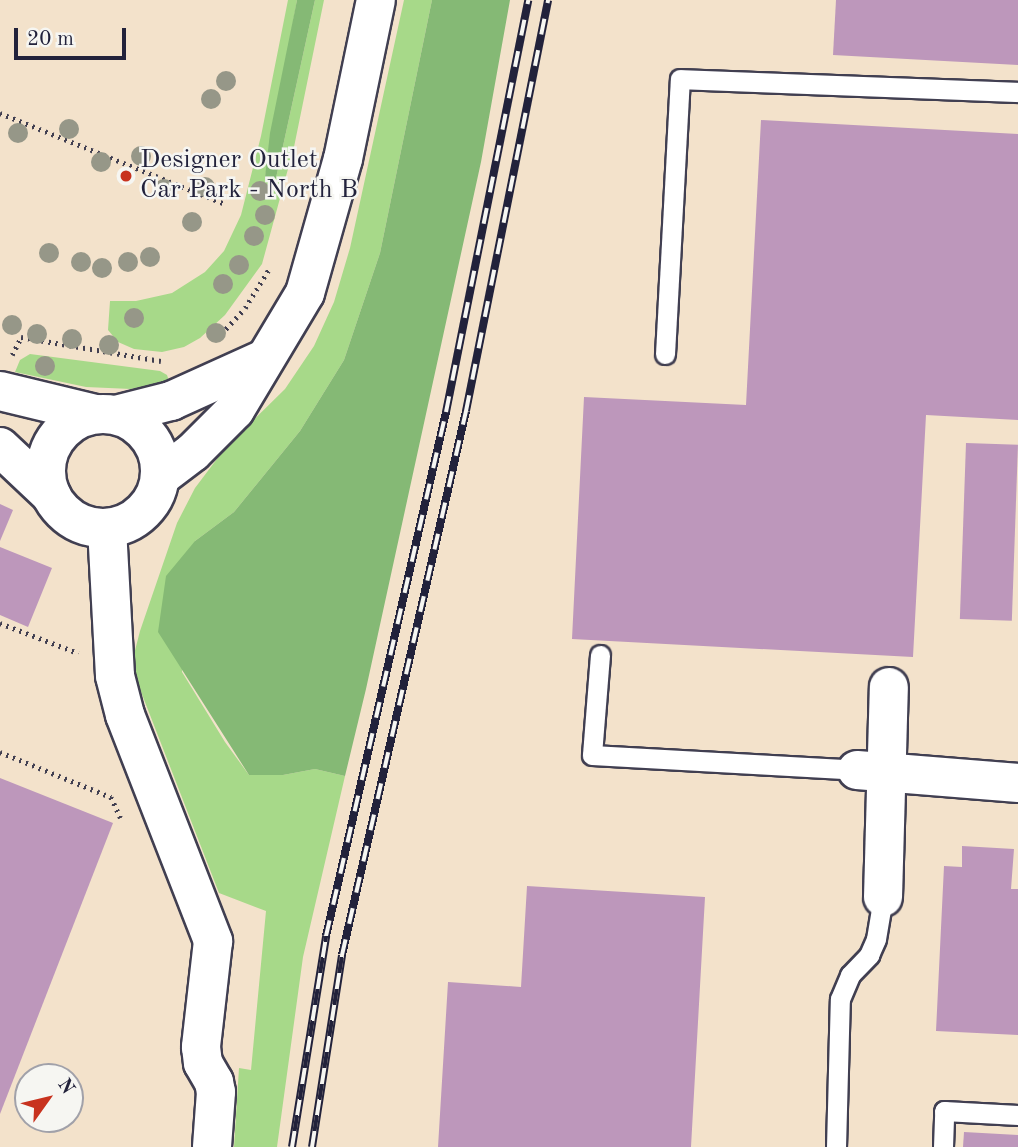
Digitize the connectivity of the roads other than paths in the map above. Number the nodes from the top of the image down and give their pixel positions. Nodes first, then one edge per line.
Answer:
1 (376, 0) edge
2 (1018, 92) edge
3 (665, 354) dead end
4 (264, 359) junction
5 (1, 391) edge
6 (105, 414) junction
7 (0, 447) edge
8 (160, 477) junction
9 (52, 496) junction
10 (107, 528) junction
11 (600, 655) dead end
12 (889, 687) dead end
13 (872, 772) junction
14 (1018, 783) edge
15 (883, 897) joint
16 (1018, 1115) edge
17 (212, 1147) edge
18 (836, 1147) edge
19 (943, 1147) edge

1 - 4 main road
2 - 3 lane
4 - 6 main road
4 - 8 main road
5 - 6 main road
6 - 8 main road
6 - 9 main road
7 - 9 main road
8 - 10 main road
9 - 10 main road
10 - 17 main road
11 - 13 lane
12 - 13 main road
13 - 14 main road
13 - 15 main road
15 - 18 lane
16 - 19 lane

